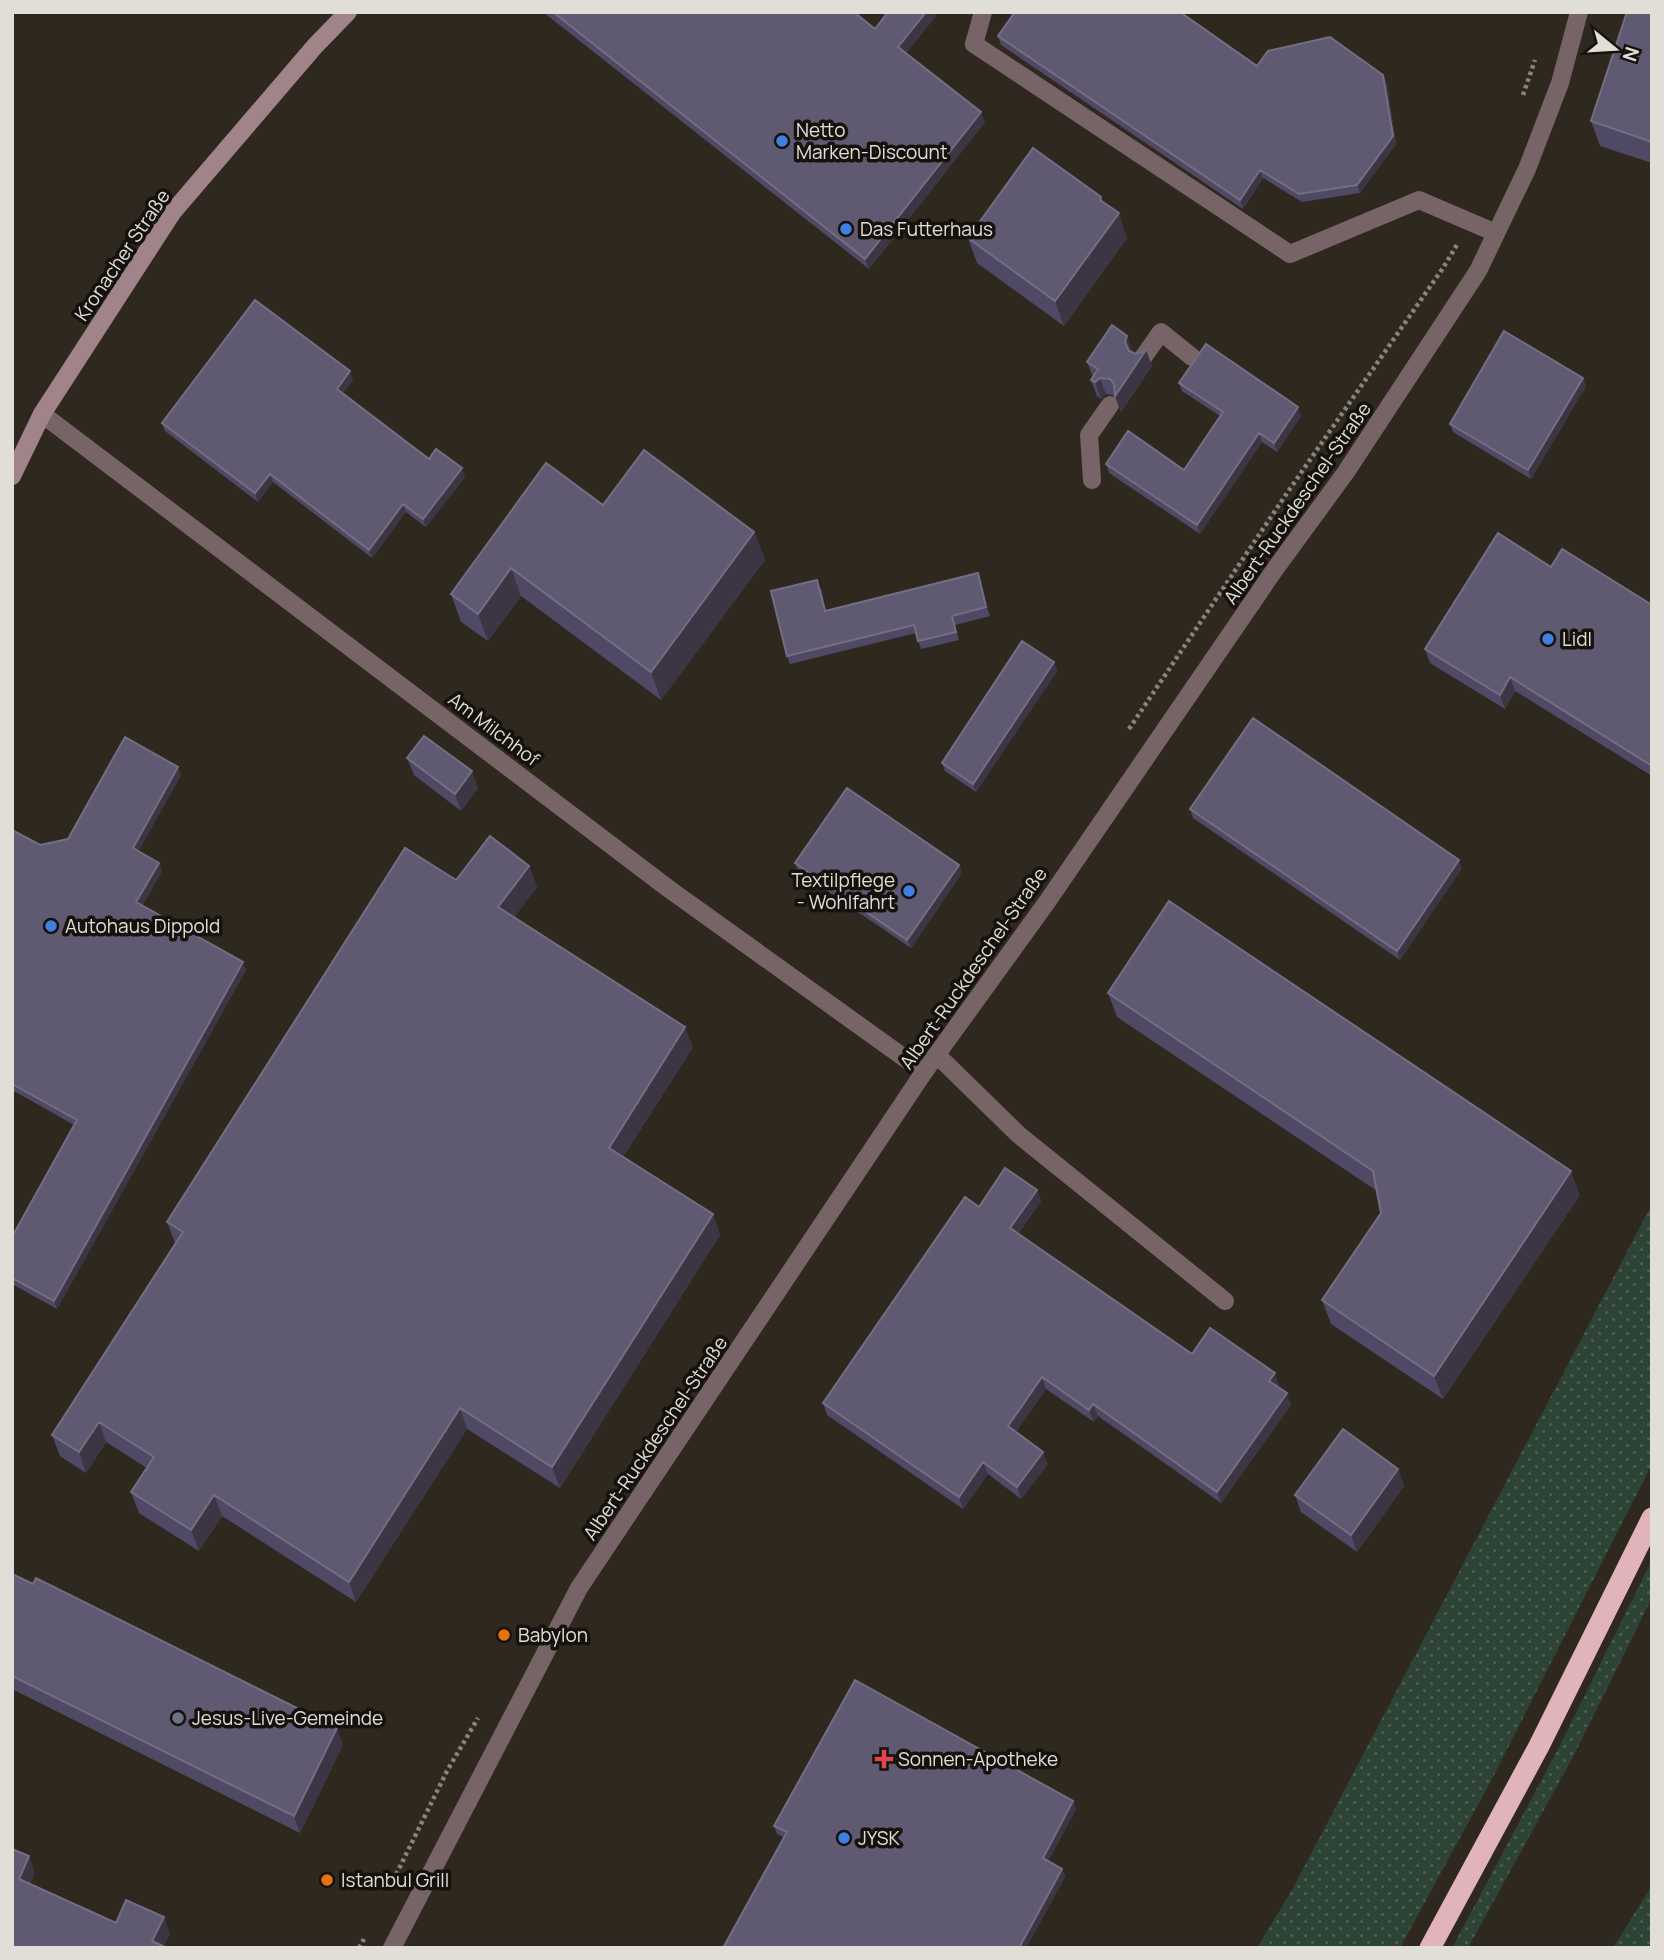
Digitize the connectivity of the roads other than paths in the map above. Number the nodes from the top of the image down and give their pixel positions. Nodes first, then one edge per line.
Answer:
1 (348, 12) edge
2 (983, 12) edge
3 (1579, 12) edge
4 (1496, 233) junction
5 (1192, 357) dead end
6 (1142, 359) edge
7 (1110, 405) dead end
8 (42, 414) junction
9 (12, 476) edge
10 (1092, 480) dead end
11 (937, 1055) junction
12 (924, 1072) junction
13 (1225, 1301) dead end
14 (1652, 1518) edge
15 (392, 1948) edge
16 (1430, 1948) edge

1 - 8 street, Kronacher Straße
2 - 4 street
3 - 4 street, Albert-Ruckdeschel-Straße
4 - 11 street, Albert-Ruckdeschel-Straße
5 - 6 street
7 - 10 street
8 - 9 street, Kronacher Straße
8 - 12 street, Am Milchhof
11 - 12 street, Albert-Ruckdeschel-Straße
11 - 13 street
12 - 15 street, Albert-Ruckdeschel-Straße
14 - 16 highway

